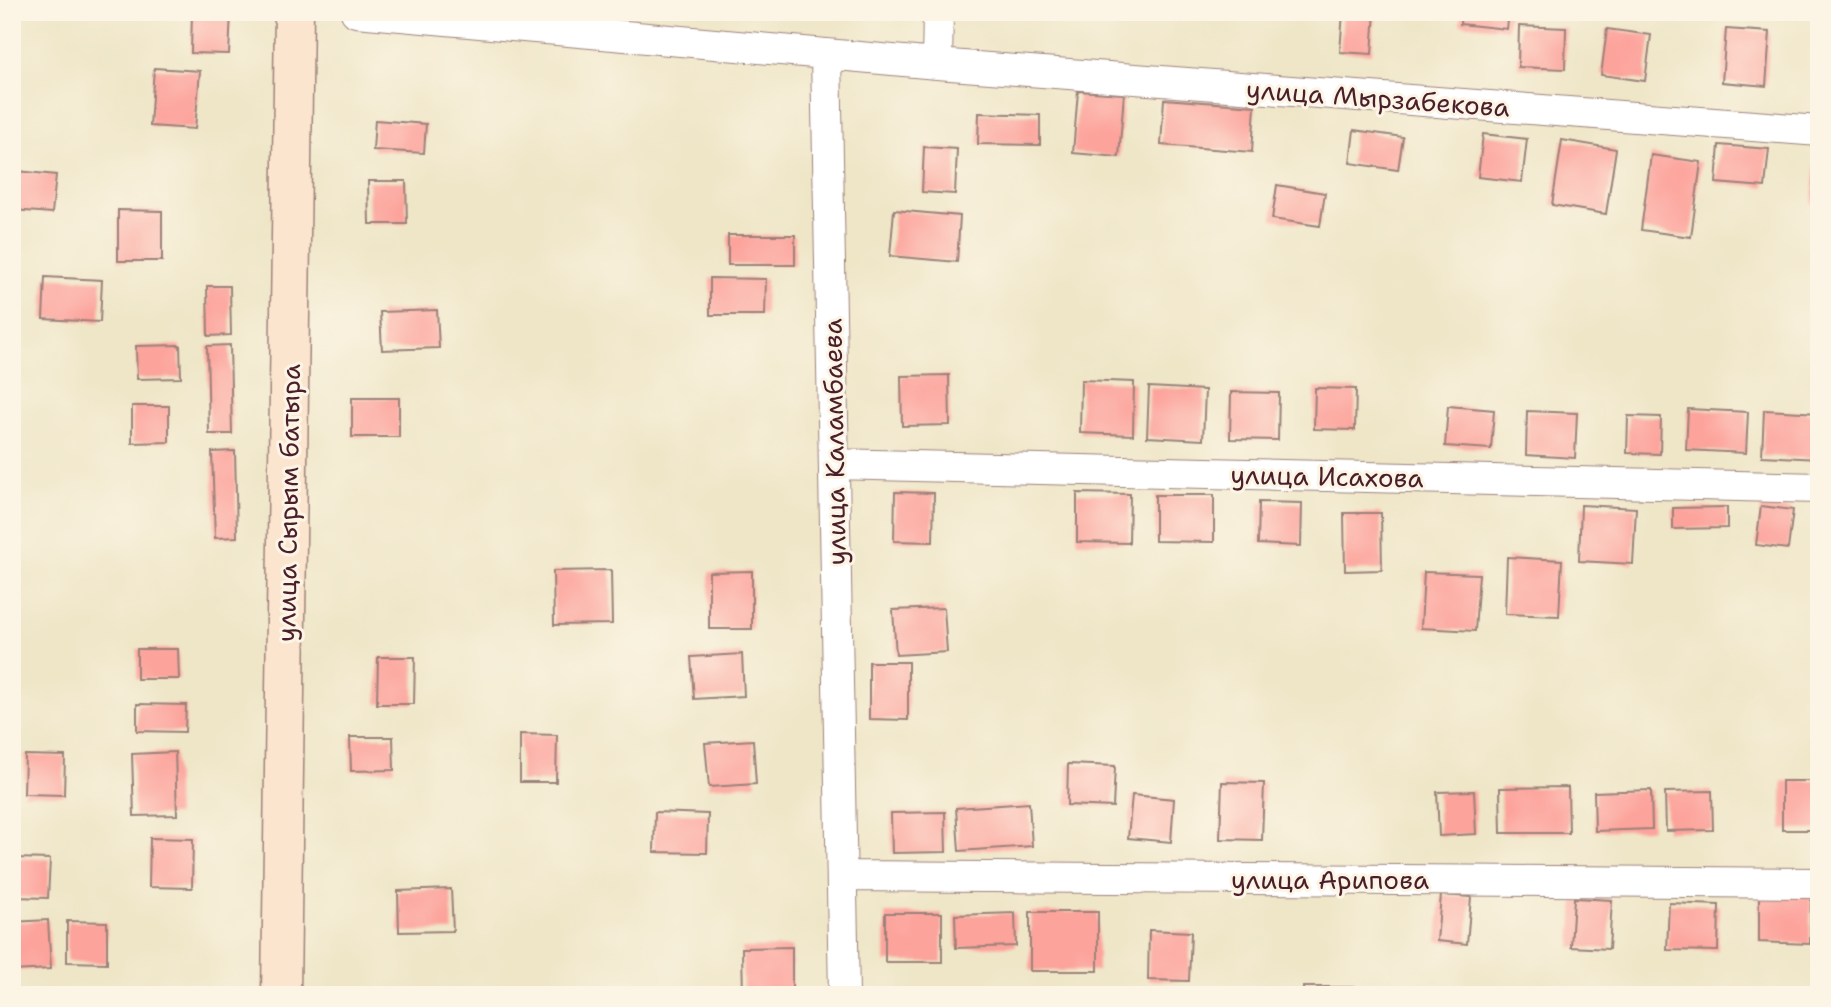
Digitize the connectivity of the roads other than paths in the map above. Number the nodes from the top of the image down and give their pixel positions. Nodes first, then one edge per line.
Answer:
1 (294, 12) edge
2 (356, 12) edge
3 (938, 12) edge
4 (826, 54) junction
5 (937, 64) junction
6 (1819, 131) edge
7 (834, 464) junction
8 (1819, 488) edge
9 (842, 876) junction
10 (1819, 883) edge
11 (281, 995) edge
12 (844, 995) edge

1 - 11 street, улица Сырым батыра
2 - 4 street
3 - 5 street
4 - 5 street
4 - 7 street, улица Каламбаева
5 - 6 street, улица Мырзабекова
7 - 8 street, улица Исахова
7 - 9 street, улица Каламбаева
9 - 10 street, улица Арипова
9 - 12 street, улица Каламбаева

